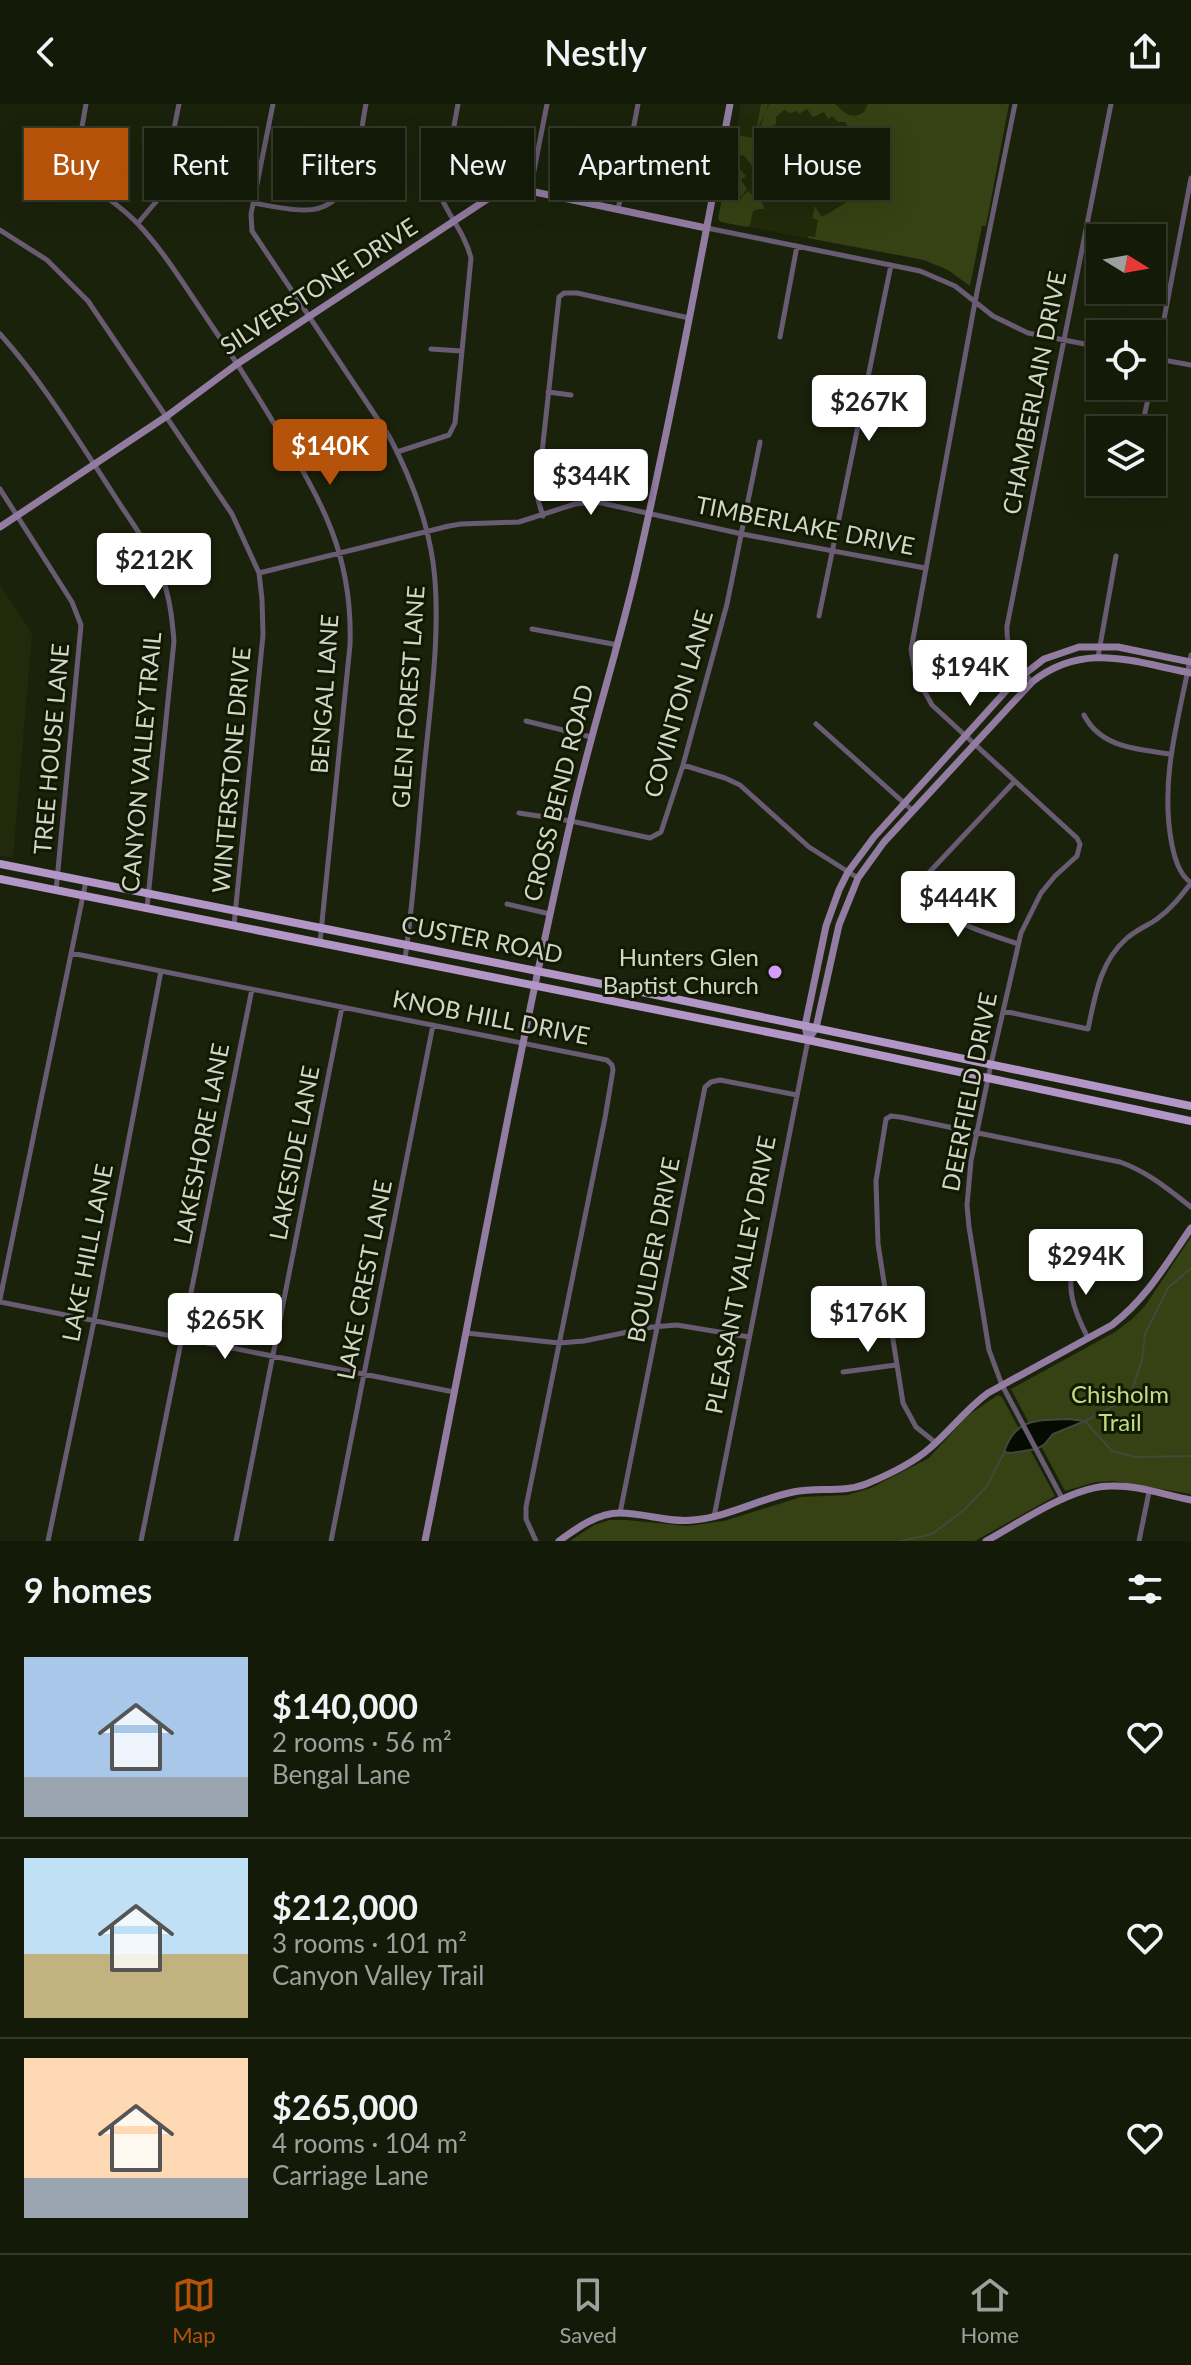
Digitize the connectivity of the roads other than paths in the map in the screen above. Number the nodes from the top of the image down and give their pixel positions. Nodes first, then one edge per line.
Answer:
1 (86, 104) edge
2 (179, 104) edge
3 (273, 104) edge
4 (366, 104) edge
5 (458, 104) edge
6 (547, 104) edge
7 (638, 104) edge
8 (730, 104) edge
9 (1015, 104) edge
10 (1111, 104) edge
11 (534, 171) edge
12 (1191, 178) edge
13 (534, 192) edge
14 (486, 200) edge
15 (254, 203) junction
16 (618, 210) junction
17 (455, 221) junction
18 (138, 223) junction
19 (706, 228) junction
20 (0, 230) edge
21 (797, 246) junction
22 (891, 264) junction
23 (975, 302) junction
24 (310, 317) junction
25 (690, 318) junction
26 (1163, 320) edge
27 (0, 334) edge
28 (780, 337) dead end
29 (1064, 341) junction
30 (1086, 345) edge
31 (431, 349) dead end
32 (461, 351) junction
33 (1166, 360) edge
34 (237, 364) junction
35 (1191, 365) edge
36 (548, 392) junction
37 (571, 395) dead end
38 (167, 416) junction
39 (760, 442) dead end
40 (397, 452) junction
41 (93, 464) junction
42 (0, 489) edge
43 (648, 514) junction
44 (18, 516) junction
45 (543, 516) junction
46 (0, 527) edge
47 (426, 532) junction
48 (742, 534) junction
49 (832, 549) junction
50 (340, 553) junction
51 (1116, 556) dead end
52 (925, 568) junction
53 (259, 573) junction
54 (819, 616) dead end
55 (532, 629) dead end
56 (618, 645) junction
57 (1099, 646) junction
58 (1098, 657) junction
59 (1191, 659) edge
60 (1024, 673) junction
61 (1189, 673) edge
62 (1032, 682) junction
63 (1084, 715) dead end
64 (526, 721) dead end
65 (816, 724) dead end
66 (967, 735) junction
67 (591, 737) junction
68 (975, 743) junction
69 (1170, 754) junction
70 (683, 765) junction
71 (1015, 781) junction
72 (905, 803) junction
73 (913, 811) junction
74 (519, 813) dead end
75 (571, 821) junction
76 (0, 864) edge
77 (848, 872) junction
78 (59, 876) junction
79 (858, 878) junction
80 (0, 879) edge
81 (86, 881) junction
82 (1191, 883) edge
83 (56, 891) junction
84 (150, 894) junction
85 (84, 897) junction
86 (507, 904) dead end
87 (147, 908) junction
88 (236, 911) junction
89 (550, 914) junction
90 (234, 926) junction
91 (322, 928) junction
92 (824, 935) junction
93 (835, 938) junction
94 (320, 943) junction
95 (1018, 944) junction
96 (407, 945) junction
97 (71, 953) junction
98 (404, 960) junction
99 (161, 971) junction
100 (539, 971) junction
101 (536, 985) junction
102 (252, 989) junction
103 (342, 1007) junction
104 (1003, 1011) junction
105 (433, 1025) junction
106 (805, 1026) junction
107 (816, 1028) junction
108 (808, 1040) junction
109 (524, 1043) junction
110 (991, 1064) junction
111 (988, 1079) junction
112 (797, 1095) junction
113 (1191, 1106) edge
114 (1191, 1121) edge
115 (977, 1134) junction
116 (1191, 1207) edge
117 (1191, 1228) edge
118 (1074, 1256) dead end
119 (0, 1301) edge
120 (94, 1321) junction
121 (658, 1326) junction
122 (466, 1333) junction
123 (749, 1337) junction
124 (181, 1338) junction
125 (1088, 1338) junction
126 (559, 1343) junction
127 (272, 1356) junction
128 (896, 1365) junction
129 (843, 1372) dead end
130 (365, 1374) junction
131 (1002, 1385) junction
132 (455, 1392) junction
133 (936, 1443) junction
134 (1149, 1492) junction
135 (1063, 1500) junction
136 (1191, 1500) edge
137 (620, 1513) junction
138 (714, 1517) junction
139 (48, 1541) edge
140 (141, 1541) edge
141 (236, 1541) edge
142 (331, 1541) edge
143 (425, 1541) edge
144 (536, 1541) edge
145 (559, 1541) edge
146 (986, 1541) edge
147 (1139, 1541) edge

1 - 18 street, BENGAL LANE
2 - 18 street
3 - 15 street, GLEN FOREST LANE
4 - 15 street
5 - 17 street
6 - 11 street
7 - 16 street
8 - 19 street, CROSS BEND ROAD
9 - 23 street
10 - 29 street, CHAMBERLAIN DRIVE
12 - 26 street
13 - 16 street, SILVERSTONE DRIVE
14 - 17 street, SILVERSTONE DRIVE
15 - 24 street, GLEN FOREST LANE
16 - 19 street, SILVERSTONE DRIVE
17 - 24 street, SILVERSTONE DRIVE
17 - 32 street
18 - 34 street, BENGAL LANE
19 - 21 street, SILVERSTONE DRIVE
19 - 25 street, CROSS BEND ROAD
20 - 38 street, WINTERSTONE DRIVE
21 - 22 street, SILVERSTONE DRIVE
21 - 28 street
22 - 23 street, SILVERSTONE DRIVE
22 - 49 street
23 - 29 street, SILVERSTONE DRIVE
23 - 52 street
24 - 34 street, SILVERSTONE DRIVE
24 - 40 street, GLEN FOREST LANE
25 - 36 street
25 - 43 street, CROSS BEND ROAD
27 - 41 street, CANYON VALLEY TRAIL
29 - 30 street, SILVERSTONE DRIVE
29 - 60 street, CHAMBERLAIN DRIVE
31 - 32 street
32 - 40 street
33 - 35 street
34 - 38 street, SILVERSTONE DRIVE
34 - 50 street, BENGAL LANE
36 - 37 street
36 - 45 street
38 - 41 street, SILVERSTONE DRIVE
38 - 53 street, WINTERSTONE DRIVE
39 - 48 street, COVINTON LANE
40 - 47 street, GLEN FOREST LANE
41 - 44 street, SILVERSTONE DRIVE
41 - 84 street, CANYON VALLEY TRAIL
42 - 44 street, TREE HOUSE LANE
43 - 45 street, TIMBERLAKE DRIVE
43 - 48 street, TIMBERLAKE DRIVE
43 - 56 street, CROSS BEND ROAD
44 - 46 street, SILVERSTONE DRIVE
44 - 78 street, TREE HOUSE LANE
45 - 47 street, TIMBERLAKE DRIVE
47 - 50 street, TIMBERLAKE DRIVE
47 - 96 street, GLEN FOREST LANE
48 - 49 street, TIMBERLAKE DRIVE
48 - 70 street, COVINTON LANE
49 - 52 street, TIMBERLAKE DRIVE
49 - 54 street
50 - 53 street, TIMBERLAKE DRIVE
50 - 91 street, BENGAL LANE
51 - 57 street
52 - 66 street
53 - 88 street, WINTERSTONE DRIVE
55 - 56 street
56 - 67 street, CROSS BEND ROAD
57 - 58 street
57 - 59 street, PLEASANT VALLEY DRIVE
57 - 60 street, PLEASANT VALLEY DRIVE
58 - 61 street, PLEASANT VALLEY DRIVE
58 - 62 street, PLEASANT VALLEY DRIVE
59 - 61 street
60 - 62 street, CHAMBERLAIN DRIVE
60 - 66 street, PLEASANT VALLEY DRIVE
61 - 69 street
62 - 68 street, PLEASANT VALLEY DRIVE
63 - 69 street
64 - 67 street
65 - 72 street
66 - 68 street
66 - 72 street, PLEASANT VALLEY DRIVE
67 - 75 street, CROSS BEND ROAD
68 - 71 street
68 - 73 street, PLEASANT VALLEY DRIVE
69 - 82 street
70 - 75 street, COVINTON LANE
70 - 77 street
71 - 95 street, DEERFIELD DRIVE
71 - 95 street
72 - 73 street
72 - 77 street, PLEASANT VALLEY DRIVE
73 - 79 street, PLEASANT VALLEY DRIVE
74 - 75 street, COVINTON LANE
75 - 89 street, CROSS BEND ROAD
76 - 78 main road, CUSTER ROAD
77 - 79 street
77 - 92 street, PLEASANT VALLEY DRIVE
78 - 81 main road, CUSTER ROAD
78 - 83 street, TREE HOUSE LANE
79 - 93 street, PLEASANT VALLEY DRIVE
80 - 83 main road, CUSTER ROAD
81 - 84 main road, CUSTER ROAD
81 - 85 street
82 - 104 street
83 - 85 main road, CUSTER ROAD
84 - 87 street, CANYON VALLEY TRAIL
84 - 88 main road, CUSTER ROAD
85 - 87 main road, CUSTER ROAD
85 - 97 street
86 - 89 street
87 - 90 main road, CUSTER ROAD
88 - 90 street, WINTERSTONE DRIVE
88 - 91 main road, CUSTER ROAD
89 - 100 street, CROSS BEND ROAD
90 - 94 main road, CUSTER ROAD
91 - 94 street, BENGAL LANE
91 - 96 main road, CUSTER ROAD
92 - 93 street
92 - 106 street, PLEASANT VALLEY DRIVE
93 - 107 street, PLEASANT VALLEY DRIVE
94 - 98 main road, CUSTER ROAD
95 - 104 street, DEERFIELD DRIVE
96 - 98 street, GLEN FOREST LANE
96 - 100 main road, CUSTER ROAD
97 - 99 street, KNOB HILL DRIVE
97 - 119 street
98 - 101 main road, CUSTER ROAD
99 - 102 street, KNOB HILL DRIVE
99 - 120 street, LAKE HILL LANE
100 - 101 street, CROSS BEND ROAD
100 - 106 main road, CUSTER ROAD
101 - 108 main road, CUSTER ROAD
101 - 109 street, CROSS BEND ROAD
102 - 103 street, KNOB HILL DRIVE
102 - 124 street, LAKESHORE LANE
103 - 105 street, KNOB HILL DRIVE
103 - 127 street, LAKESIDE LANE
104 - 110 street, DEERFIELD DRIVE
105 - 109 street, KNOB HILL DRIVE
105 - 130 street, LAKE CREST LANE
106 - 107 main road, CUSTER ROAD
106 - 108 street, PLEASANT VALLEY DRIVE
107 - 108 street, PLEASANT VALLEY DRIVE
107 - 110 main road, CUSTER ROAD
108 - 111 main road, CUSTER ROAD
108 - 112 street, PLEASANT VALLEY DRIVE
109 - 122 street, CROSS BEND ROAD
109 - 126 street, KNOB HILL DRIVE
110 - 111 street, DEERFIELD DRIVE
110 - 113 main road, CUSTER ROAD
111 - 114 main road, CUSTER ROAD
111 - 115 street, DEERFIELD DRIVE
112 - 121 street, BOULDER DRIVE
112 - 123 street, PLEASANT VALLEY DRIVE
115 - 116 street
115 - 128 street
115 - 131 street, DEERFIELD DRIVE
117 - 125 street
118 - 125 street
119 - 120 street
120 - 124 street
120 - 139 street, LAKE HILL LANE
121 - 123 street
121 - 126 street
121 - 137 street, BOULDER DRIVE
122 - 126 street
122 - 132 street, CROSS BEND ROAD
123 - 138 street, PLEASANT VALLEY DRIVE
124 - 127 street
124 - 140 street, LAKESHORE LANE
125 - 131 street
126 - 144 street, KNOB HILL DRIVE
127 - 130 street
127 - 141 street, LAKESIDE LANE
128 - 129 street
128 - 133 street
130 - 132 street
130 - 142 street, LAKE CREST LANE
131 - 133 street
131 - 135 street, DEERFIELD DRIVE
132 - 143 street, CROSS BEND ROAD
133 - 138 street
134 - 135 street
134 - 136 street
134 - 147 street
135 - 146 street
137 - 138 street
137 - 145 street

